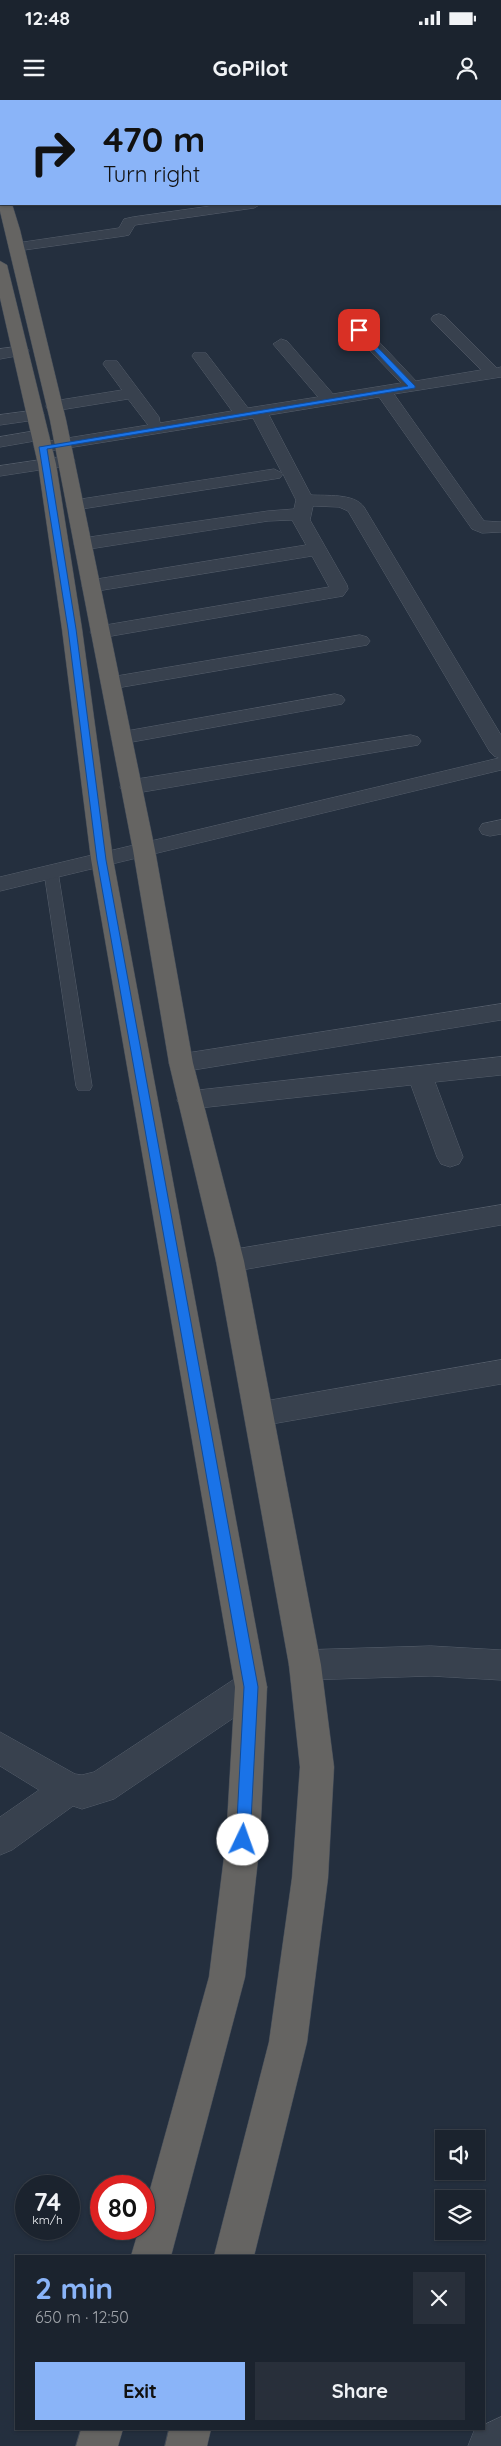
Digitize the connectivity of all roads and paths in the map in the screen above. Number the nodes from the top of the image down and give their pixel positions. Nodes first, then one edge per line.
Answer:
1 (5, 205) edge
2 (247, 205) edge
3 (4, 262) edge
4 (6, 315) edge
5 (439, 319) dead end
6 (359, 330) dead end
7 (280, 344) dead end
8 (11, 352) edge
9 (200, 356) dead end
10 (111, 364) dead end
11 (497, 372) edge
12 (413, 387) junction
13 (384, 392) junction
14 (133, 393) junction
15 (328, 400) junction
16 (251, 413) junction
17 (0, 420) edge
18 (153, 421) dead end
19 (50, 439) junction
20 (0, 442) edge
21 (0, 471) edge
22 (274, 474) dead end
23 (75, 505) junction
24 (303, 507) junction
25 (501, 527) edge
26 (82, 544) junction
27 (318, 549) junction
28 (91, 586) junction
29 (100, 632) junction
30 (360, 641) dead end
31 (111, 683) junction
32 (335, 700) dead end
33 (121, 738) junction
34 (411, 741) dead end
35 (501, 752) edge
36 (501, 764) edge
37 (131, 787) junction
38 (144, 850) junction
39 (102, 860) junction
40 (51, 872) junction
41 (0, 884) edge
42 (501, 1012) edge
43 (181, 1063) junction
44 (501, 1066) edge
45 (420, 1075) junction
46 (84, 1086) dead end
47 (190, 1100) junction
48 (450, 1158) dead end
49 (501, 1215) edge
50 (230, 1260) junction
51 (500, 1375) edge
52 (260, 1414) junction
53 (305, 1665) junction
54 (501, 1665) edge
55 (251, 1687) junction
56 (0, 1748) edge
57 (69, 1789) junction
58 (0, 1838) edge
59 (150, 2255) edge
60 (234, 2255) edge
61 (102, 2430) edge
62 (190, 2430) edge
63 (501, 2438) edge
64 (98, 2446) edge
65 (186, 2446) edge
66 (488, 2446) edge

1 - 3 highway
2 - 3 street
3 - 4 highway
3 - 19 highway
4 - 8 highway
5 - 11 street
6 - 12 street
7 - 15 street
8 - 19 highway
9 - 16 street
10 - 14 street
11 - 12 street
12 - 13 street
13 - 15 street
13 - 25 street
14 - 18 street
14 - 19 street
15 - 16 street
16 - 19 street
16 - 24 street
17 - 19 street
19 - 20 street
19 - 21 street
19 - 23 highway
19 - 39 highway
22 - 23 street
23 - 26 highway
24 - 26 street
24 - 27 street
24 - 35 street
26 - 28 highway
27 - 28 street
27 - 29 street
28 - 29 highway
29 - 31 highway
30 - 31 street
31 - 33 highway
32 - 33 street
33 - 37 highway
34 - 37 street
36 - 38 street
37 - 38 highway
38 - 39 street
38 - 43 highway
39 - 40 street
39 - 55 highway
40 - 41 street
40 - 46 lane
42 - 43 street
43 - 47 highway
44 - 45 street
45 - 47 street
45 - 48 street
47 - 50 highway
49 - 50 street
50 - 52 highway
51 - 52 street
52 - 53 highway
53 - 54 street
53 - 60 highway
55 - 57 street
55 - 59 highway
56 - 57 street
57 - 58 street
61 - 64 highway
62 - 65 highway
63 - 66 street

